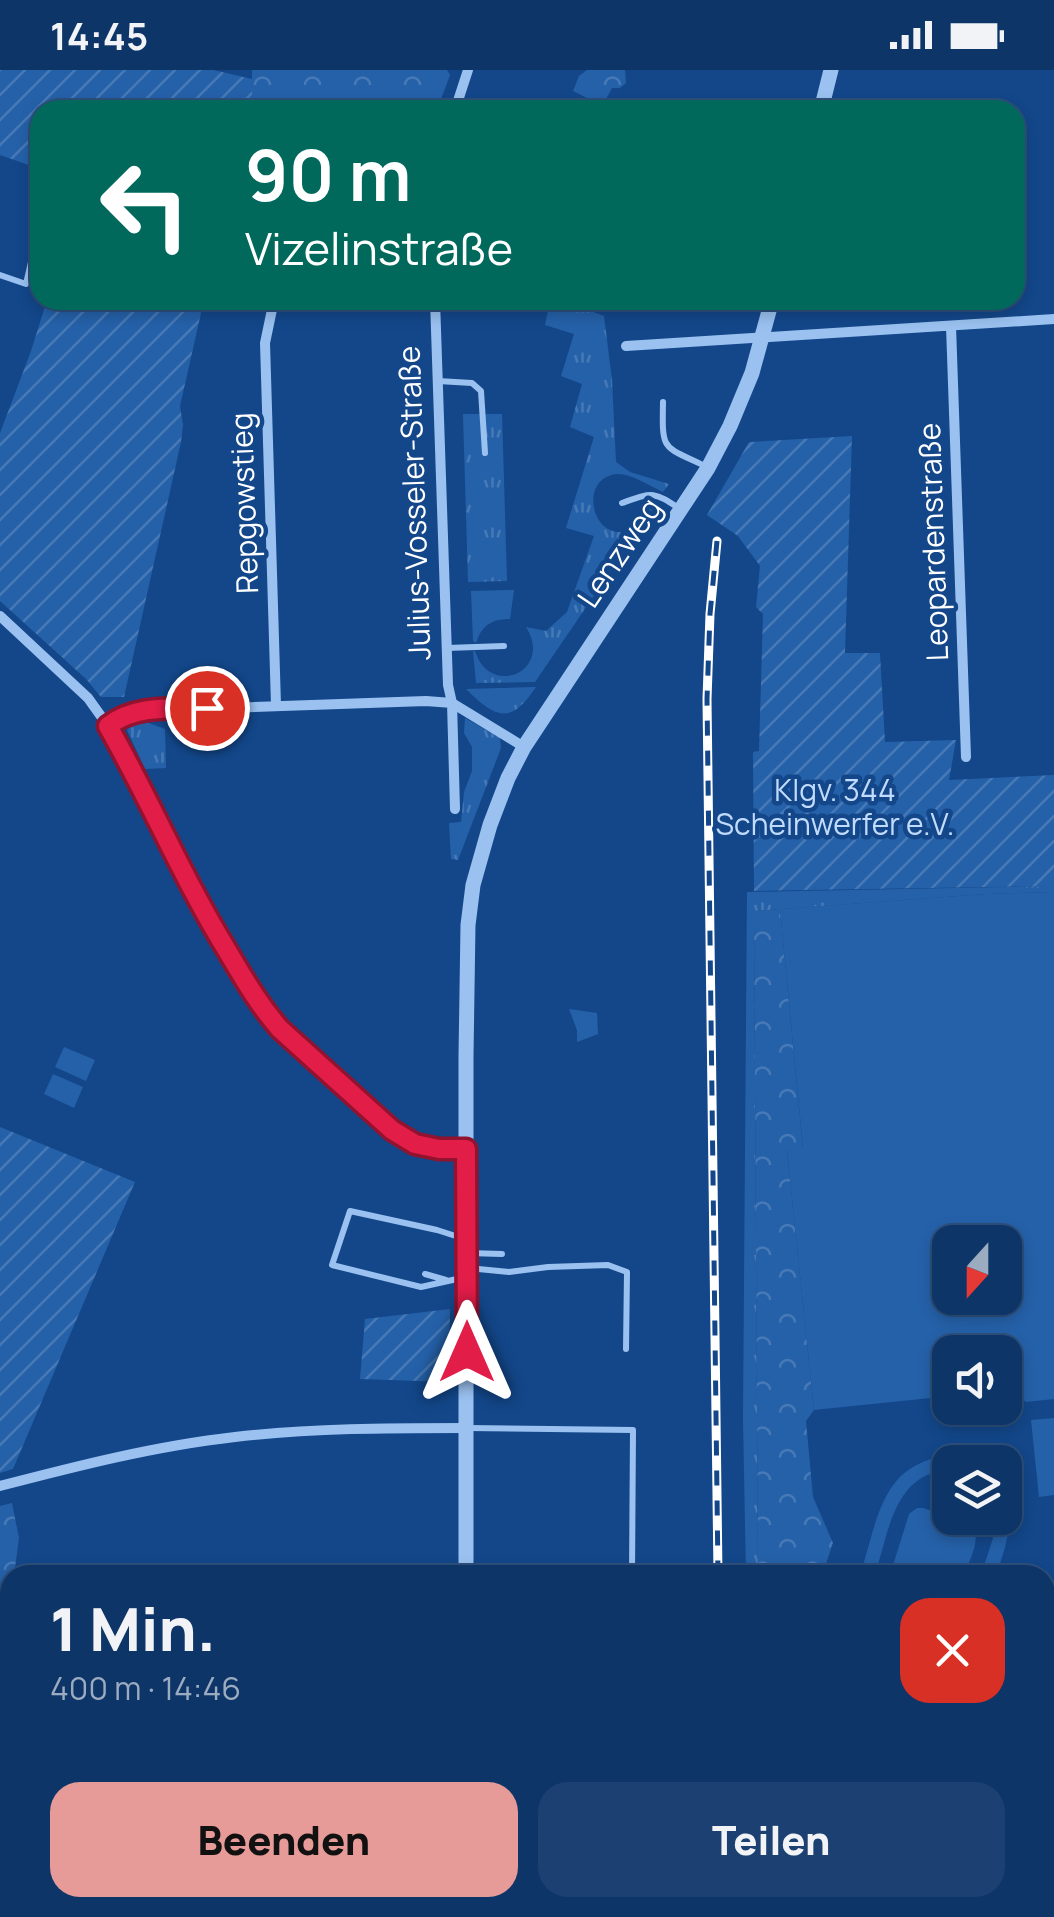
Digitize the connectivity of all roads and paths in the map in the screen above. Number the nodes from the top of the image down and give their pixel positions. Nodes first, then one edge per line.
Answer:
1 (468, 70) edge
2 (831, 70) edge
3 (458, 100) edge
4 (824, 100) edge
5 (30, 267) edge
6 (0, 275) edge
7 (272, 310) edge
8 (435, 310) edge
9 (769, 310) edge
10 (1054, 319) edge
11 (951, 326) junction
12 (762, 338) junction
13 (626, 346) dead end
14 (438, 381) junction
15 (663, 402) dead end
16 (485, 452) dead end
17 (708, 468) junction
18 (622, 503) dead end
19 (681, 510) junction
20 (0, 616) edge
21 (504, 646) dead end
22 (447, 648) junction
23 (452, 703) junction
24 (276, 705) junction
25 (108, 726) junction
26 (524, 746) junction
27 (966, 757) dead end
28 (454, 810) dead end
29 (466, 1149) junction
30 (502, 1254) dead end
31 (467, 1259) junction
32 (425, 1274) dead end
33 (448, 1281) junction
34 (626, 1349) dead end
35 (466, 1428) junction
36 (0, 1486) edge
37 (466, 1565) edge
38 (632, 1565) edge

1 - 3 street
2 - 4 street
5 - 6 lane
7 - 24 street, Repgowstieg
8 - 14 street, Julius-Vosseler-Straße
9 - 12 street, Lenzweg
10 - 11 street
11 - 12 street
11 - 27 street, Leopardenstraße
12 - 13 street
12 - 17 street, Lenzweg
14 - 16 lane
14 - 22 street, Julius-Vosseler-Straße
15 - 17 lane
17 - 19 street, Lenzweg
18 - 19 lane
19 - 26 street, Lenzweg
20 - 25 street
21 - 22 lane
22 - 23 street, Julius-Vosseler-Straße
23 - 24 street
23 - 26 street
23 - 28 street, Julius-Vosseler-Straße
24 - 25 street
25 - 29 street
26 - 29 street, Lenzweg
29 - 31 street
30 - 31 lane
31 - 33 lane
31 - 33 lane
31 - 34 lane
31 - 35 street
32 - 33 lane
35 - 36 street
35 - 37 street
35 - 38 lane

